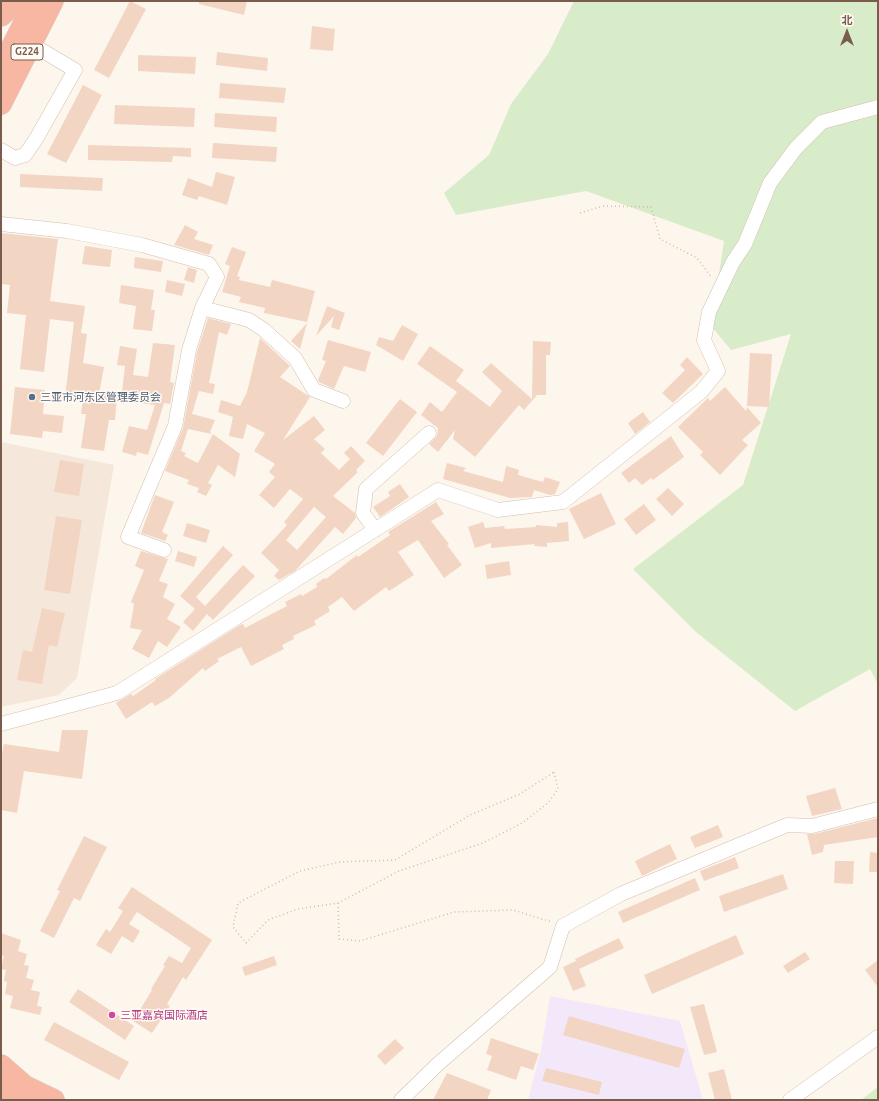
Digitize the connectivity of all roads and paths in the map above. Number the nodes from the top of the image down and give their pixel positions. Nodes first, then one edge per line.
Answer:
1 (18, 1) edge
2 (35, 1) edge
3 (53, 1) edge
4 (1, 16) edge
5 (31, 44) junction
6 (1, 68) edge
7 (1, 104) edge
8 (878, 107) edge
9 (1, 150) edge
10 (580, 213) dead end
11 (1, 224) edge
12 (720, 290) junction
13 (202, 308) junction
14 (344, 401) dead end
15 (429, 433) dead end
16 (375, 530) junction
17 (164, 550) dead end
18 (1, 724) edge
19 (878, 809) edge
20 (338, 902) junction
21 (563, 926) junction
22 (878, 1037) edge
23 (1, 1065) edge
24 (2, 1090) edge
25 (22, 1100) edge
26 (54, 1100) edge
27 (401, 1100) edge
28 (790, 1100) edge

1 - 4 highway
2 - 6 highway
3 - 5 highway, G224
5 - 7 highway, G224
5 - 9 street
8 - 12 street
10 - 12 path
11 - 13 street
12 - 16 street
13 - 14 street
13 - 17 street
15 - 16 street
16 - 18 street
19 - 21 street
20 - 20 path
20 - 21 path
21 - 27 street
22 - 28 street
23 - 26 highway
24 - 25 highway

